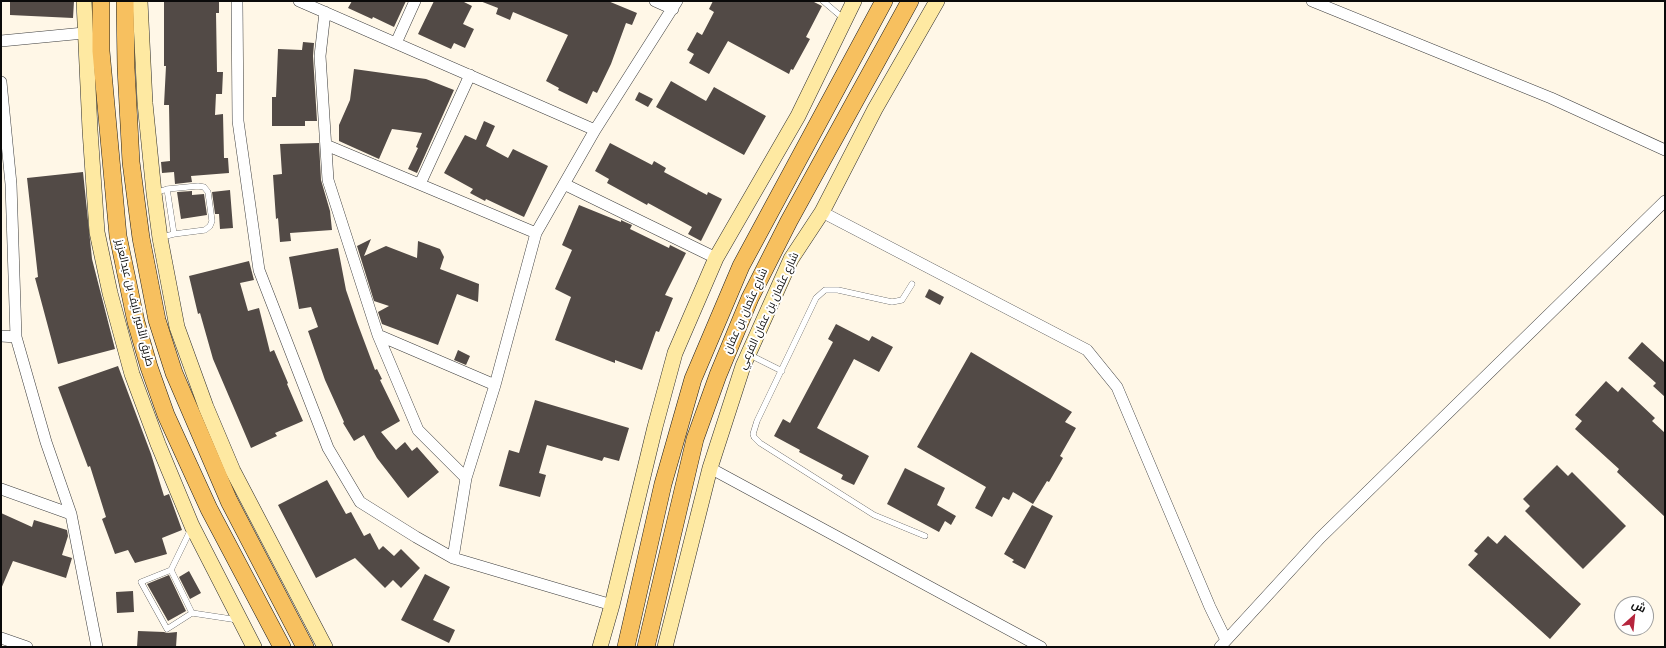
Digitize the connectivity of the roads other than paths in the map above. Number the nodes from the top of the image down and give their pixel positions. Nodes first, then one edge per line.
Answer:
1 (84, 1) edge
2 (101, 1) edge
3 (125, 1) edge
4 (140, 1) edge
5 (237, 1) edge
6 (299, 1) edge
7 (415, 1) edge
8 (655, 1) edge
9 (823, 1) edge
10 (854, 1) edge
11 (884, 1) edge
12 (910, 1) edge
13 (937, 1) edge
14 (1312, 1) edge
15 (675, 5) edge
16 (325, 12) junction
17 (844, 19) junction
18 (84, 33) junction
19 (1, 41) edge
20 (396, 43) junction
21 (470, 75) junction
22 (1, 82) edge
23 (595, 130) junction
24 (326, 145) junction
25 (1665, 150) edge
26 (6, 184) edge
27 (420, 184) junction
28 (564, 184) junction
29 (161, 191) junction
30 (1665, 201) edge
31 (822, 212) junction
32 (536, 233) junction
33 (167, 236) junction
34 (716, 258) junction
35 (912, 284) dead end
36 (378, 335) junction
37 (1, 336) edge
38 (16, 337) junction
39 (748, 354) junction
40 (782, 371) junction
41 (495, 385) junction
42 (710, 468) junction
43 (466, 478) junction
44 (1, 488) edge
45 (72, 514) junction
46 (192, 526) junction
47 (925, 536) dead end
48 (453, 558) junction
49 (171, 570) junction
50 (612, 605) junction
51 (192, 613) junction
52 (241, 620) junction
53 (1, 638) edge
54 (1223, 644) edge
55 (27, 647) edge
56 (97, 647) edge
57 (254, 647) edge
58 (282, 647) edge
59 (305, 647) edge
60 (324, 647) edge
61 (600, 647) edge
62 (626, 647) edge
63 (646, 647) edge
64 (665, 647) edge
65 (1041, 647) edge

1 - 18 main road
2 - 58 main road, طريق الأمير نايف بن عبدالعزيز
3 - 59 main road, طريق الأمير نايف بن عبدالعزيز
4 - 29 main road
5 - 48 street
6 - 16 street
7 - 20 street
8 - 15 street
9 - 17 lane
10 - 17 main road
11 - 62 main road, شارع عثمان بن عفان
12 - 63 main road, شارع عثمان بن عفان
13 - 31 main road, شارع عثمان بن عفان الفرعي
14 - 25 street
15 - 23 street
16 - 20 street
16 - 24 street
17 - 34 main road
18 - 19 street
18 - 46 main road
20 - 21 street
21 - 23 street
21 - 27 street
22 - 26 street
23 - 28 street
24 - 27 street
24 - 36 street
26 - 38 street
27 - 32 street
28 - 32 street
28 - 34 street
29 - 33 main road
29 - 33 lane
30 - 54 street
31 - 39 main road, شارع عثمان بن عفان الفرعي
31 - 54 street
32 - 41 street
33 - 60 main road
34 - 50 main road
35 - 40 lane
36 - 41 street
36 - 43 street
37 - 38 street
38 - 45 street
39 - 40 lane
39 - 42 main road, شارع عثمان بن عفان الفرعي
40 - 47 lane
41 - 43 street
42 - 64 main road, شارع عثمان بن عفان الفرعي
42 - 65 street
43 - 48 street
44 - 45 street
45 - 56 street
46 - 49 lane
46 - 52 main road
48 - 50 street
49 - 51 lane
49 - 51 lane
50 - 61 main road
51 - 52 lane
52 - 57 main road
53 - 55 street

